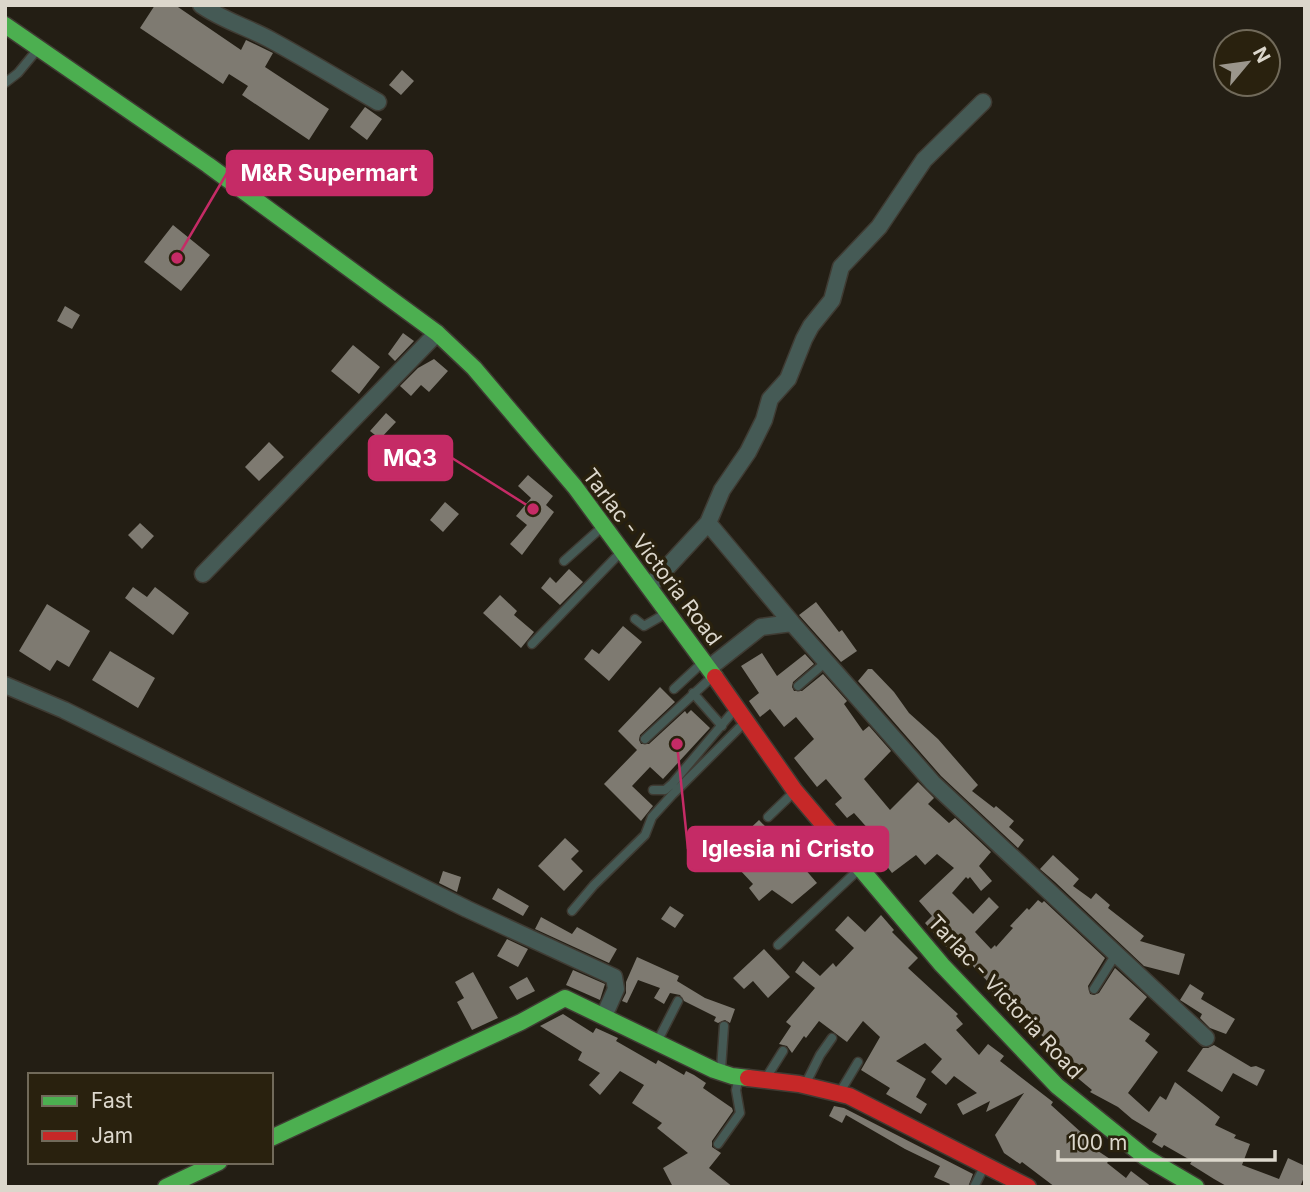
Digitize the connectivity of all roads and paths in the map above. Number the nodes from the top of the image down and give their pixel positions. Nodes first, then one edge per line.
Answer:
1 (201, 5) edge
2 (5, 25) edge
3 (39, 48) junction
4 (5, 83) edge
5 (378, 102) dead end
6 (983, 102) dead end
7 (437, 334) junction
8 (708, 523) junction
9 (604, 526) junction
10 (622, 551) junction
11 (564, 561) dead end
12 (203, 574) dead end
13 (649, 587) junction
14 (668, 612) junction
15 (635, 619) dead end
16 (792, 623) junction
17 (531, 644) dead end
18 (826, 662) junction
19 (709, 668) junction
20 (5, 685) edge
21 (797, 686) dead end
22 (674, 689) dead end
23 (693, 694) junction
24 (741, 715) junction
25 (722, 726) junction
26 (645, 739) dead end
27 (653, 790) dead end
28 (795, 791) junction
29 (768, 817) dead end
30 (831, 833) junction
31 (804, 856) dead end
32 (865, 863) junction
33 (572, 911) dead end
34 (778, 945) dead end
35 (1116, 954) junction
36 (1094, 989) dead end
37 (678, 1001) dead end
38 (604, 1016) junction
39 (724, 1026) dead end
40 (832, 1038) dead end
41 (1206, 1038) dead end
42 (657, 1042) junction
43 (783, 1051) dead end
44 (858, 1062) dead end
45 (721, 1072) junction
46 (739, 1077) junction
47 (764, 1081) junction
48 (805, 1085) junction
49 (840, 1092) junction
50 (273, 1137) edge
51 (718, 1144) dead end
52 (215, 1164) edge
53 (985, 1164) junction
54 (1191, 1185) edge
55 (166, 1187) edge
56 (974, 1187) edge
57 (1028, 1187) edge

1 - 5 street
2 - 3 main road, Tarlac - Victoria Road
3 - 4 lane
3 - 7 main road, Tarlac - Victoria Road
6 - 8 street
7 - 9 main road, Tarlac - Victoria Road
7 - 12 street
8 - 13 street
8 - 16 street
9 - 10 main road, Tarlac - Victoria Road
9 - 11 lane
10 - 13 main road, Tarlac - Victoria Road
10 - 17 lane
13 - 14 main road, Tarlac - Victoria Road
14 - 15 lane
14 - 19 main road, Tarlac - Victoria Road
16 - 18 street
16 - 19 street
18 - 21 lane
18 - 35 street
19 - 22 lane
19 - 23 lane
19 - 24 main road, Tarlac - Victoria Road
20 - 38 street
23 - 25 lane
23 - 26 lane
24 - 25 lane
24 - 28 main road, Tarlac - Victoria Road
24 - 33 lane
25 - 27 lane
28 - 29 lane
28 - 30 main road, Tarlac - Victoria Road
30 - 31 lane
30 - 32 main road, Tarlac - Victoria Road
32 - 34 lane
32 - 54 main road, Tarlac - Victoria Road
35 - 36 lane
35 - 41 street
37 - 42 lane
38 - 42 main road
38 - 50 main road
39 - 45 lane
40 - 48 lane
42 - 45 main road
43 - 47 lane
44 - 49 lane
45 - 46 main road
46 - 47 main road
46 - 51 lane
47 - 48 main road
48 - 49 main road
49 - 53 main road
52 - 55 main road
53 - 56 lane
53 - 57 main road

